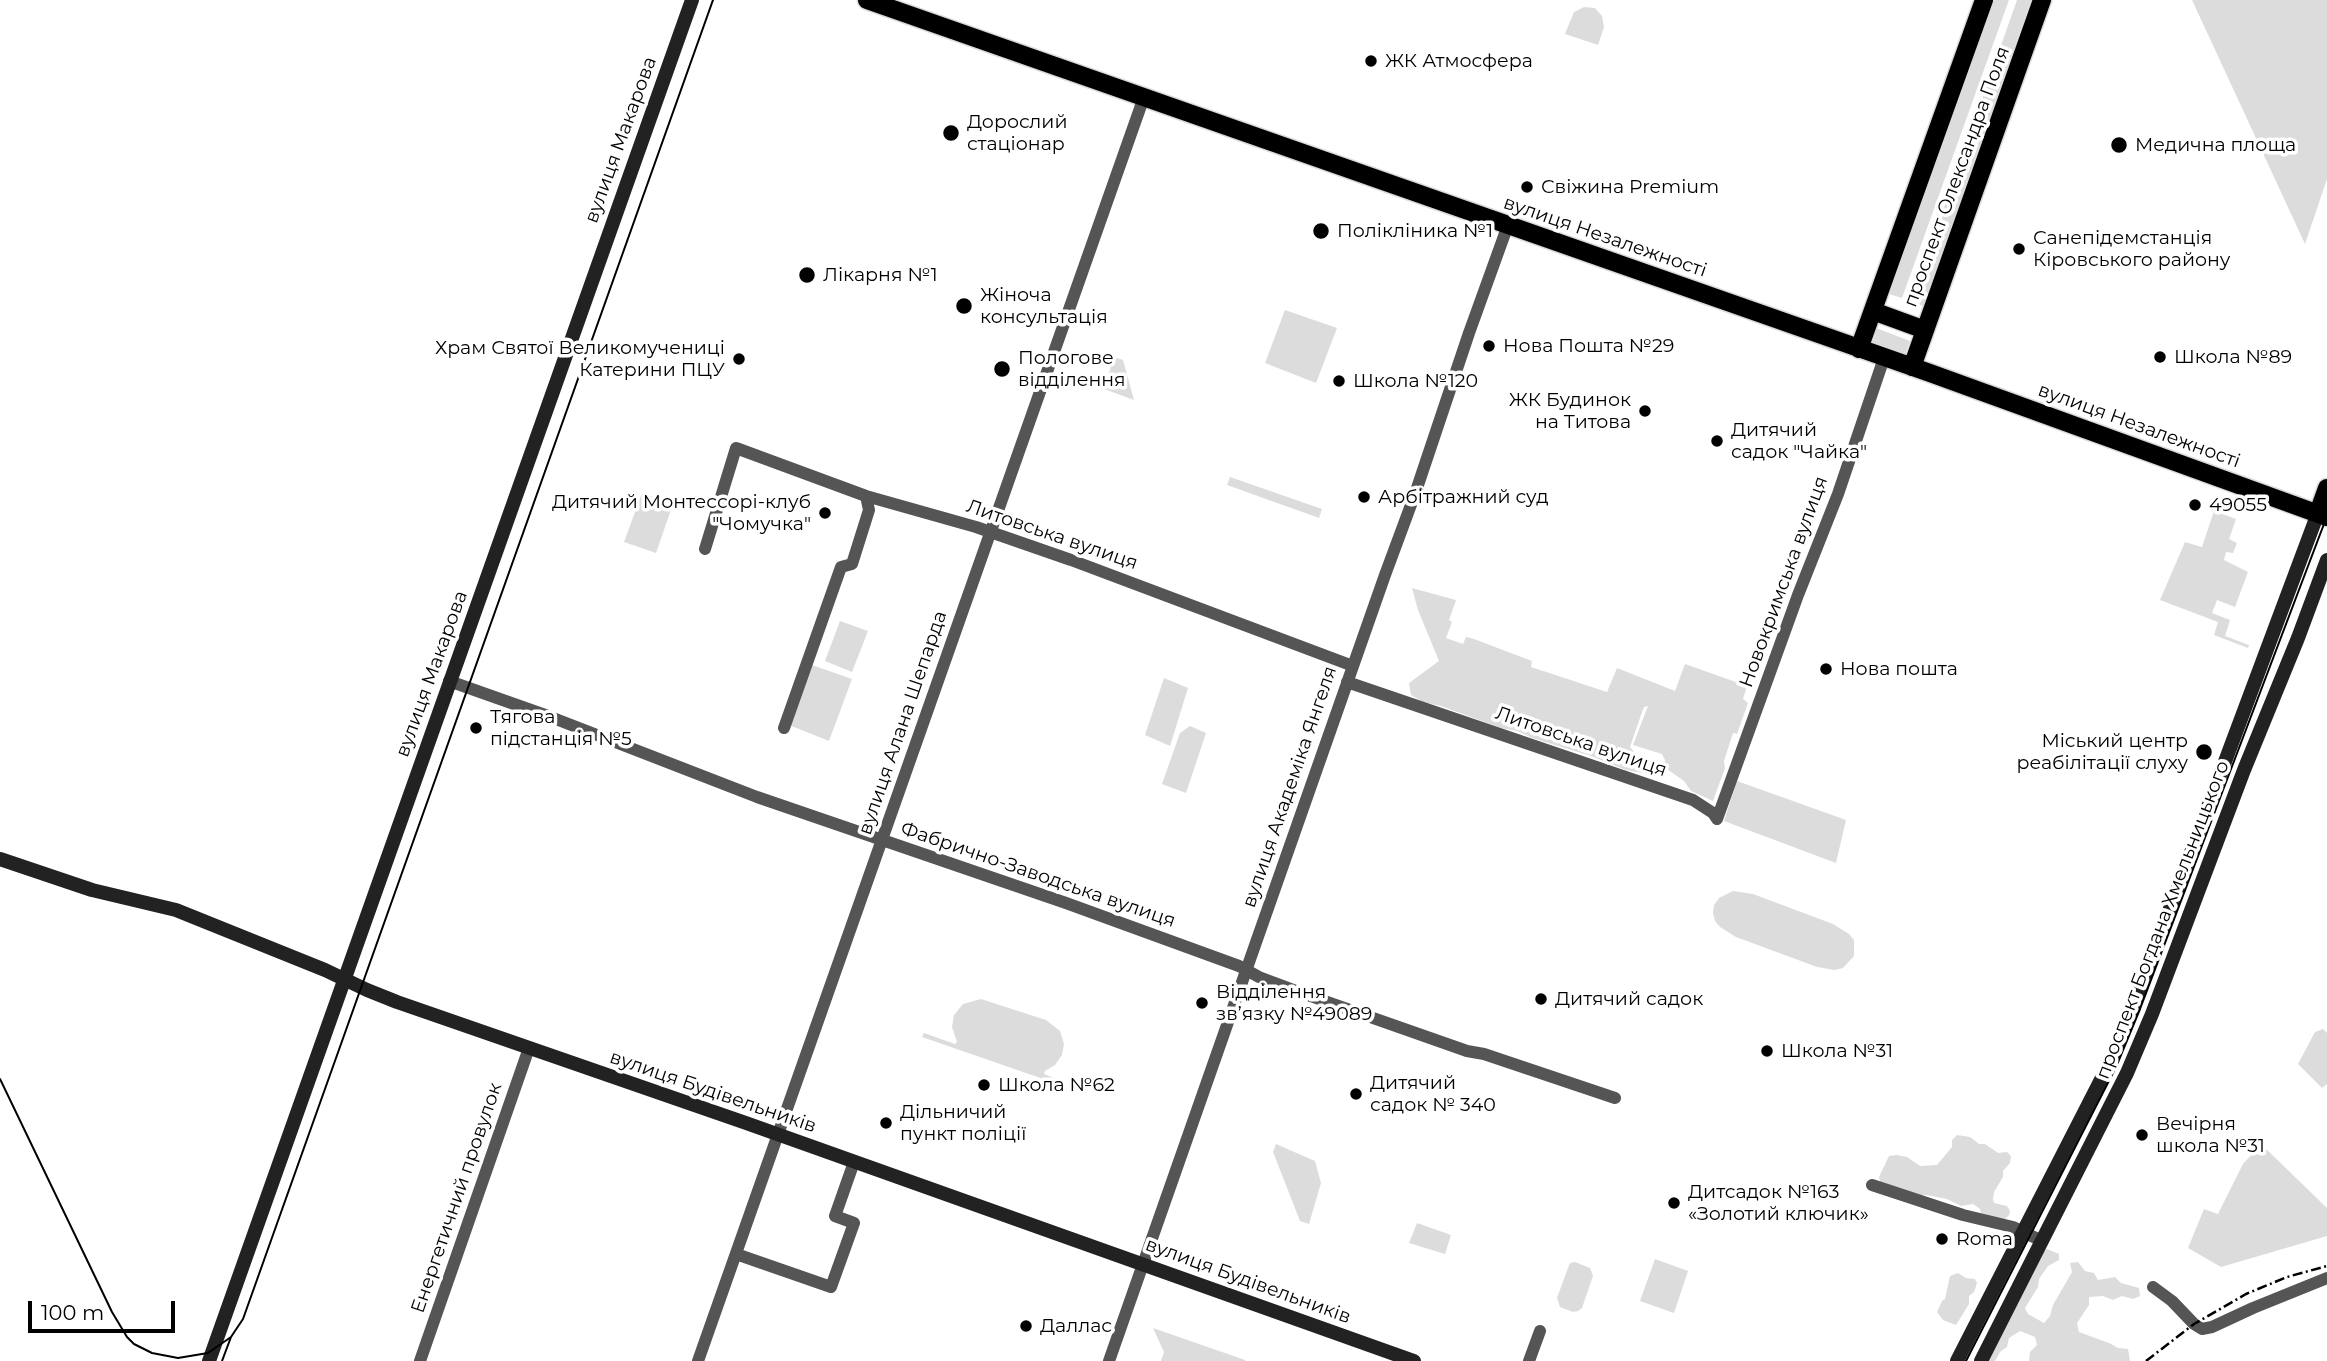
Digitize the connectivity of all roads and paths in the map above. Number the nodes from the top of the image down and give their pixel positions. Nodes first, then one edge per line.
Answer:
1 (692, 0) edge
2 (867, 0) edge
3 (1984, 0) edge
4 (2042, 0) edge
5 (1144, 97) junction
6 (1508, 225) junction
7 (1873, 310) junction
8 (1925, 330) junction
9 (1859, 349) junction
10 (1884, 358) junction
11 (1912, 367) junction
12 (2327, 488) edge
13 (866, 496) junction
14 (2322, 515) edge
15 (991, 532) junction
16 (705, 549) dead end
17 (2327, 560) edge
18 (1353, 666) junction
19 (449, 681) junction
20 (1347, 682) junction
21 (784, 729) dead end
22 (1717, 819) joint
23 (882, 841) junction
24 (0, 859) edge
25 (1246, 972) junction
26 (345, 980) junction
27 (528, 1048) junction
28 (1615, 1098) dead end
29 (778, 1135) junction
30 (854, 1162) junction
31 (1872, 1185) dead end
32 (2023, 1232) junction
33 (2042, 1241) junction
34 (736, 1254) junction
35 (1142, 1264) junction
36 (2327, 1278) edge
37 (2153, 1287) dead end
38 (1540, 1331) dead end
39 (209, 1361) edge
40 (420, 1361) edge
41 (698, 1361) edge
42 (1108, 1361) edge
43 (1414, 1361) edge
44 (1529, 1361) edge
45 (1957, 1361) edge
46 (1980, 1361) edge

1 - 19 main road, вулиця Макарова
2 - 5 main road, вулиця Незалежності
3 - 7 main road, проспект Олександра Поля
4 - 8 main road, проспект Олександра Поля
5 - 6 main road, вулиця Незалежності
5 - 15 street, вулиця Алана Шепарда
6 - 9 main road, вулиця Незалежності
6 - 18 street, вулиця Академіка Янгеля
7 - 8 main road
7 - 9 main road, проспект Олександра Поля
8 - 11 main road, проспект Олександра Поля
9 - 10 main road, вулиця Незалежності
10 - 11 main road, вулиця Незалежності
10 - 22 street, Новокримська вулиця
11 - 14 main road, вулиця Незалежності
12 - 14 main road, проспект Богдана Хмельницького
13 - 15 street, Литовська вулиця
13 - 16 street, Литовська вулиця
13 - 21 street
14 - 32 main road, проспект Богдана Хмельницького
15 - 18 street, Литовська вулиця
15 - 23 street, вулиця Алана Шепарда
17 - 33 main road, проспект Богдана Хмельницького
18 - 20 street, вулиця Академіка Янгеля
19 - 23 street, Фабрично-Заводська вулиця
19 - 26 main road, вулиця Макарова
20 - 22 street, Литовська вулиця
20 - 25 street, вулиця Академіка Янгеля
23 - 25 street, Фабрично-Заводська вулиця
23 - 29 street, вулиця Алана Шепарда
24 - 26 main road, вулиця Будівельників
25 - 28 street, Фабрично-Заводська вулиця
25 - 35 street, вулиця Академіка Янгеля
26 - 27 main road, вулиця Будівельників
26 - 39 main road, вулиця Макарова
27 - 29 main road, вулиця Будівельників
27 - 40 street, Енергетичний провулок
29 - 30 main road, вулиця Будівельників
29 - 34 street, вулиця Алана Шепарда
30 - 34 street
30 - 35 main road, вулиця Будівельників
31 - 32 street
32 - 33 street
32 - 45 main road, проспект Богдана Хмельницького
33 - 46 main road, проспект Богдана Хмельницького
34 - 41 street, вулиця Алана Шепарда
35 - 42 street, вулиця Академіка Янгеля
35 - 43 main road, вулиця Будівельників
36 - 37 street
38 - 44 street

